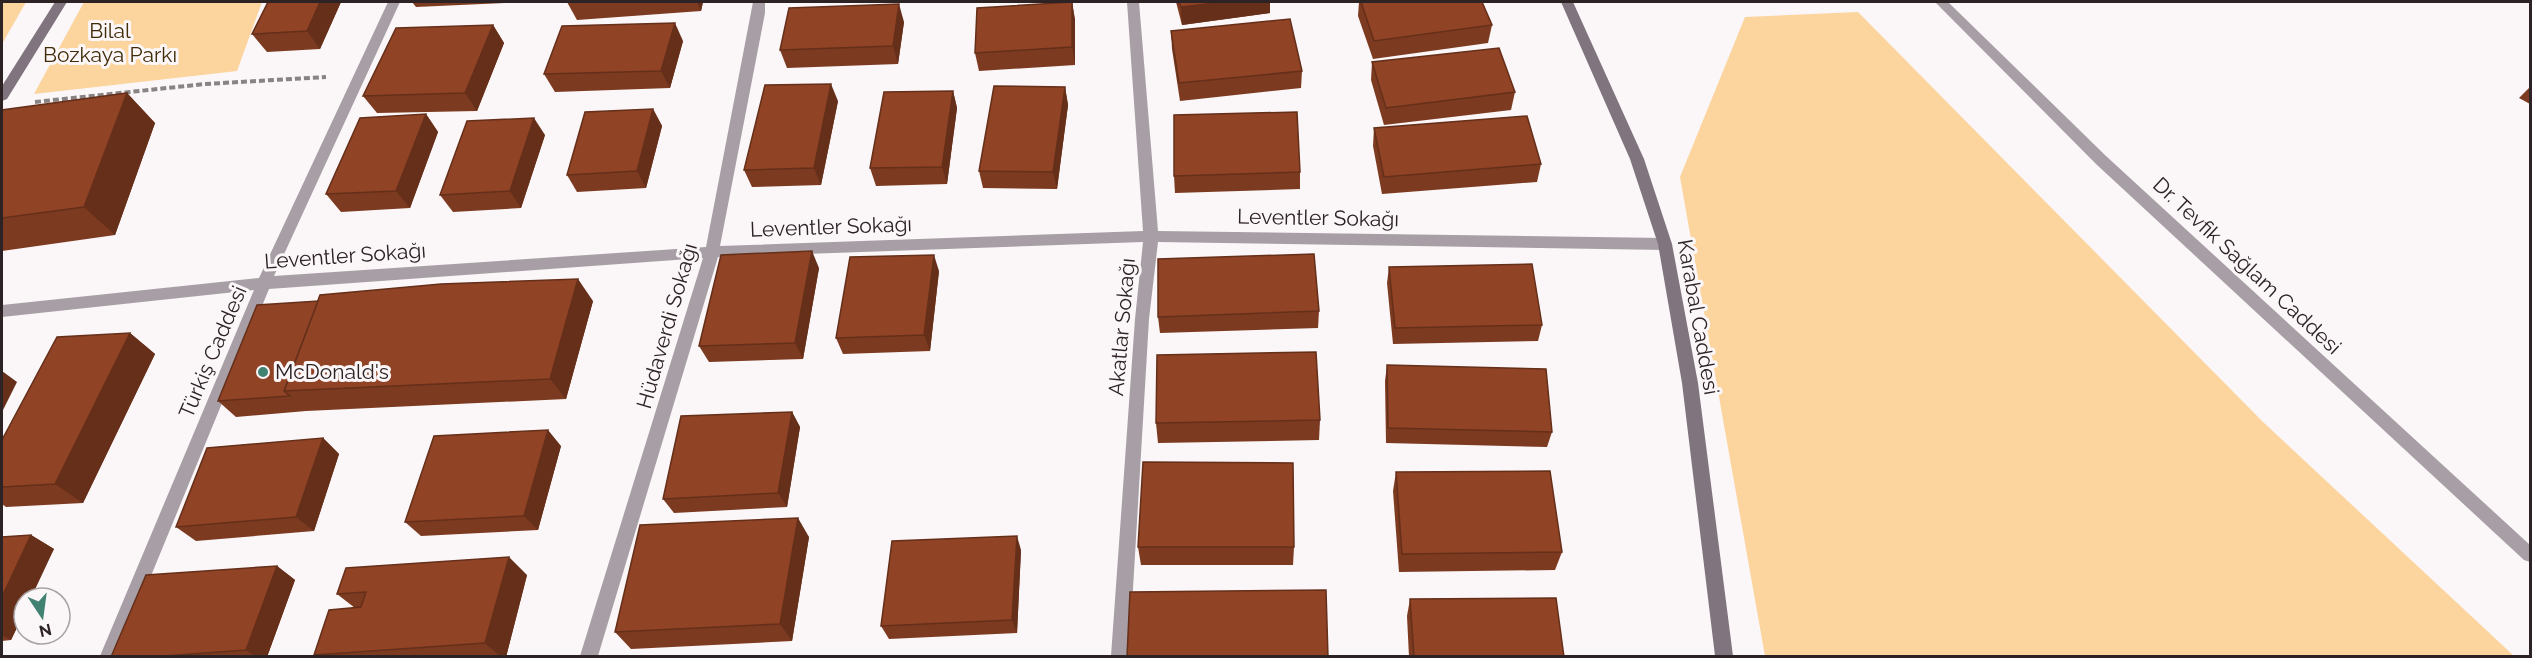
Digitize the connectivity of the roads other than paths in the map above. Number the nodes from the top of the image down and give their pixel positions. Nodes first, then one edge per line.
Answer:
1 (61, 2) edge
2 (394, 2) edge
3 (759, 2) edge
4 (1133, 2) edge
5 (1567, 2) edge
6 (1941, 2) edge
7 (2, 96) edge
8 (1151, 236) junction
9 (1665, 244) junction
10 (712, 252) junction
11 (264, 283) junction
12 (2, 312) edge
13 (2530, 555) edge
14 (109, 657) edge
15 (589, 657) edge
16 (1120, 657) edge
17 (1724, 657) edge

1 - 7 street
2 - 11 street, Türkiş Caddesi
3 - 10 street, Hüdaverdi Sokağı
4 - 8 street, Akatlar Sokağı
5 - 9 street, Karabal Caddesi
6 - 13 street, Dr. Tevfik Sağlam Caddesi
8 - 9 street, Leventler Sokağı
8 - 10 street, Leventler Sokağı
8 - 16 street, Akatlar Sokağı
9 - 17 street, Karabal Caddesi
10 - 11 street, Leventler Sokağı
10 - 15 street, Hüdaverdi Sokağı
11 - 12 street, Leventler Sokağı
11 - 14 street, Türkiş Caddesi

